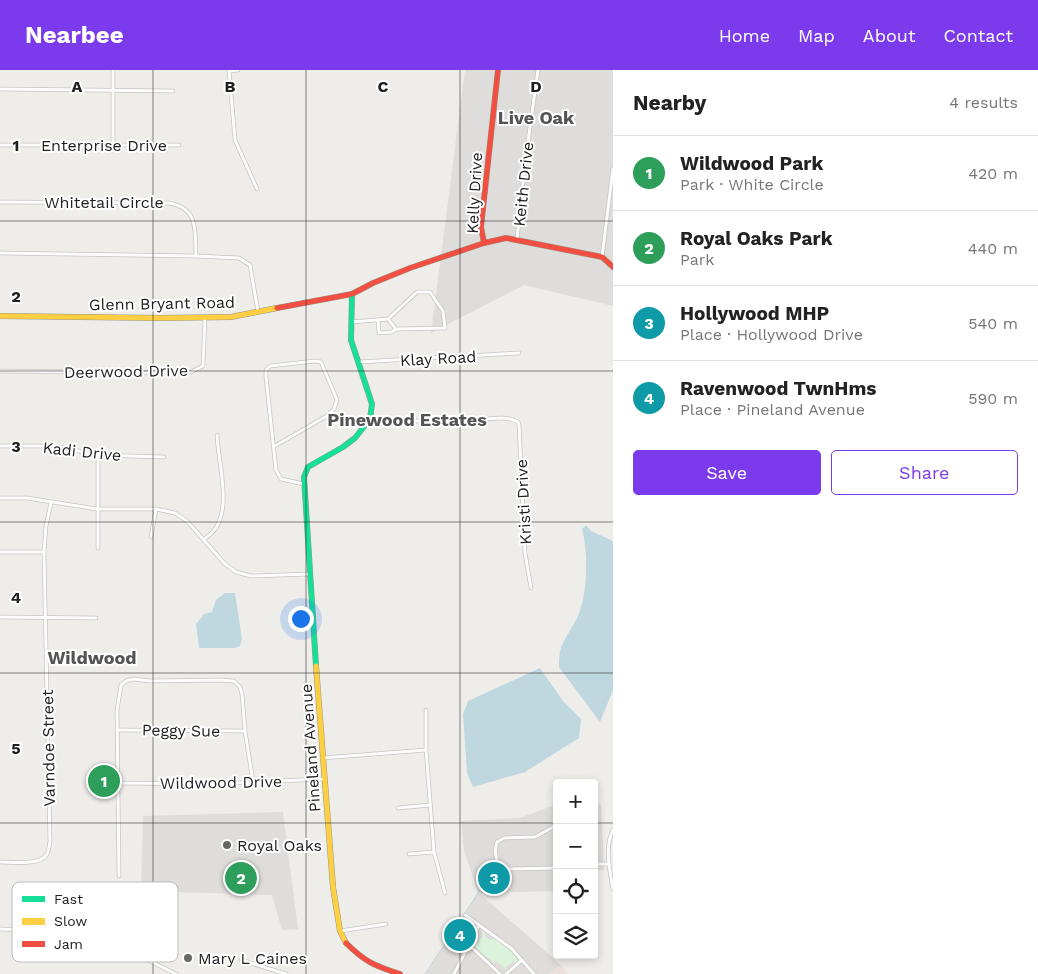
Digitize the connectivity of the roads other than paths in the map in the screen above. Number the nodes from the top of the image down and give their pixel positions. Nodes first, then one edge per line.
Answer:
1 (113, 70) edge
2 (238, 70) edge
3 (498, 70) edge
4 (538, 70) edge
5 (229, 71) edge
6 (0, 89) edge
7 (113, 90) junction
8 (173, 91) dead end
9 (0, 145) edge
10 (179, 145) dead end
11 (113, 146) junction
12 (613, 169) edge
13 (257, 189) dead end
14 (0, 202) edge
15 (517, 239) junction
16 (484, 243) junction
17 (0, 253) edge
18 (196, 256) junction
19 (602, 257) junction
20 (613, 266) edge
21 (352, 294) junction
22 (258, 312) junction
23 (0, 316) edge
24 (205, 317) junction
25 (388, 319) junction
26 (378, 320) junction
27 (350, 322) junction
28 (396, 329) junction
29 (519, 353) dead end
30 (358, 362) junction
31 (0, 371) edge
32 (370, 420) junction
33 (217, 435) dead end
34 (0, 446) edge
35 (273, 447) junction
36 (98, 455) junction
37 (164, 457) dead end
38 (305, 484) junction
39 (0, 498) edge
40 (51, 503) junction
41 (97, 509) junction
42 (156, 509) junction
43 (151, 536) dead end
44 (204, 539) junction
45 (98, 548) dead end
46 (0, 552) edge
47 (44, 552) junction
48 (310, 574) junction
49 (531, 588) dead end
50 (0, 617) edge
51 (45, 618) junction
52 (96, 618) dead end
53 (426, 710) dead end
54 (117, 730) junction
55 (245, 731) junction
56 (426, 750) junction
57 (322, 758) junction
58 (324, 779) junction
59 (253, 782) junction
60 (118, 783) junction
61 (430, 804) junction
62 (398, 808) dead end
63 (553, 827) edge
64 (613, 830) edge
65 (434, 852) junction
66 (409, 854) dead end
67 (0, 862) edge
68 (598, 864) edge
69 (609, 864) junction
70 (553, 868) edge
71 (119, 876) dead end
72 (613, 889) edge
73 (445, 893) dead end
74 (465, 915) dead end
75 (386, 924) dead end
76 (479, 925) junction
77 (340, 931) junction
78 (468, 944) junction
79 (241, 960) dead end
80 (522, 960) junction
81 (152, 962) edge
82 (176, 974) edge
83 (286, 974) edge
84 (400, 974) edge
85 (454, 974) edge
86 (500, 974) edge
87 (506, 974) edge
88 (534, 974) edge

1 - 7 street
2 - 5 street
3 - 16 street, Kelly Drive
4 - 15 street, Keith Drive
5 - 13 street
6 - 7 street
7 - 8 street
7 - 11 street
9 - 11 street, Enterprise Drive
10 - 11 street, Enterprise Drive
12 - 19 street
14 - 18 street, Whitetail Circle
15 - 16 street, Kelly Drive
15 - 19 street, Kelly Drive
16 - 21 street
17 - 18 street
18 - 22 street
19 - 20 street, Kelly Drive
21 - 22 street, Glenn Bryant Road
21 - 27 street
22 - 24 street, Glenn Bryant Road
23 - 24 street, Glenn Bryant Road
24 - 31 street, Deerwood Drive
25 - 26 street
25 - 28 street
25 - 28 street
26 - 27 street
26 - 28 street
27 - 30 street
29 - 30 street, Klay Road
30 - 32 street
32 - 38 street, Pineland Avenue
32 - 49 street, Kristi Drive
33 - 44 street
34 - 36 street, Kadi Drive
35 - 35 street
35 - 38 street
36 - 37 street, Kadi Drive
36 - 41 street
38 - 48 street, Pineland Avenue
39 - 40 street
40 - 41 street
40 - 47 street, Varndoe Street
41 - 42 street
41 - 45 street
42 - 43 street
42 - 44 street
44 - 48 street
46 - 47 street
47 - 51 street, Varndoe Street
48 - 57 street, Pineland Avenue
50 - 51 street
51 - 52 street
51 - 67 street, Varndoe Street
53 - 56 street
54 - 55 street, Peggy Sue
54 - 55 street
54 - 60 street
55 - 59 street
56 - 57 street
56 - 61 street
57 - 58 street, Pineland Avenue
58 - 59 street, Wildwood Drive
58 - 77 street, Pineland Avenue
59 - 60 street, Wildwood Drive
60 - 71 street
61 - 62 street
61 - 65 street
63 - 70 street
64 - 69 street
65 - 66 street
65 - 73 street
68 - 69 street
69 - 72 street
74 - 76 street
75 - 77 street
76 - 78 street
76 - 80 street
77 - 84 street, Pineland Avenue
78 - 85 street
78 - 86 street
79 - 83 street
80 - 87 street
80 - 88 street
81 - 82 street

